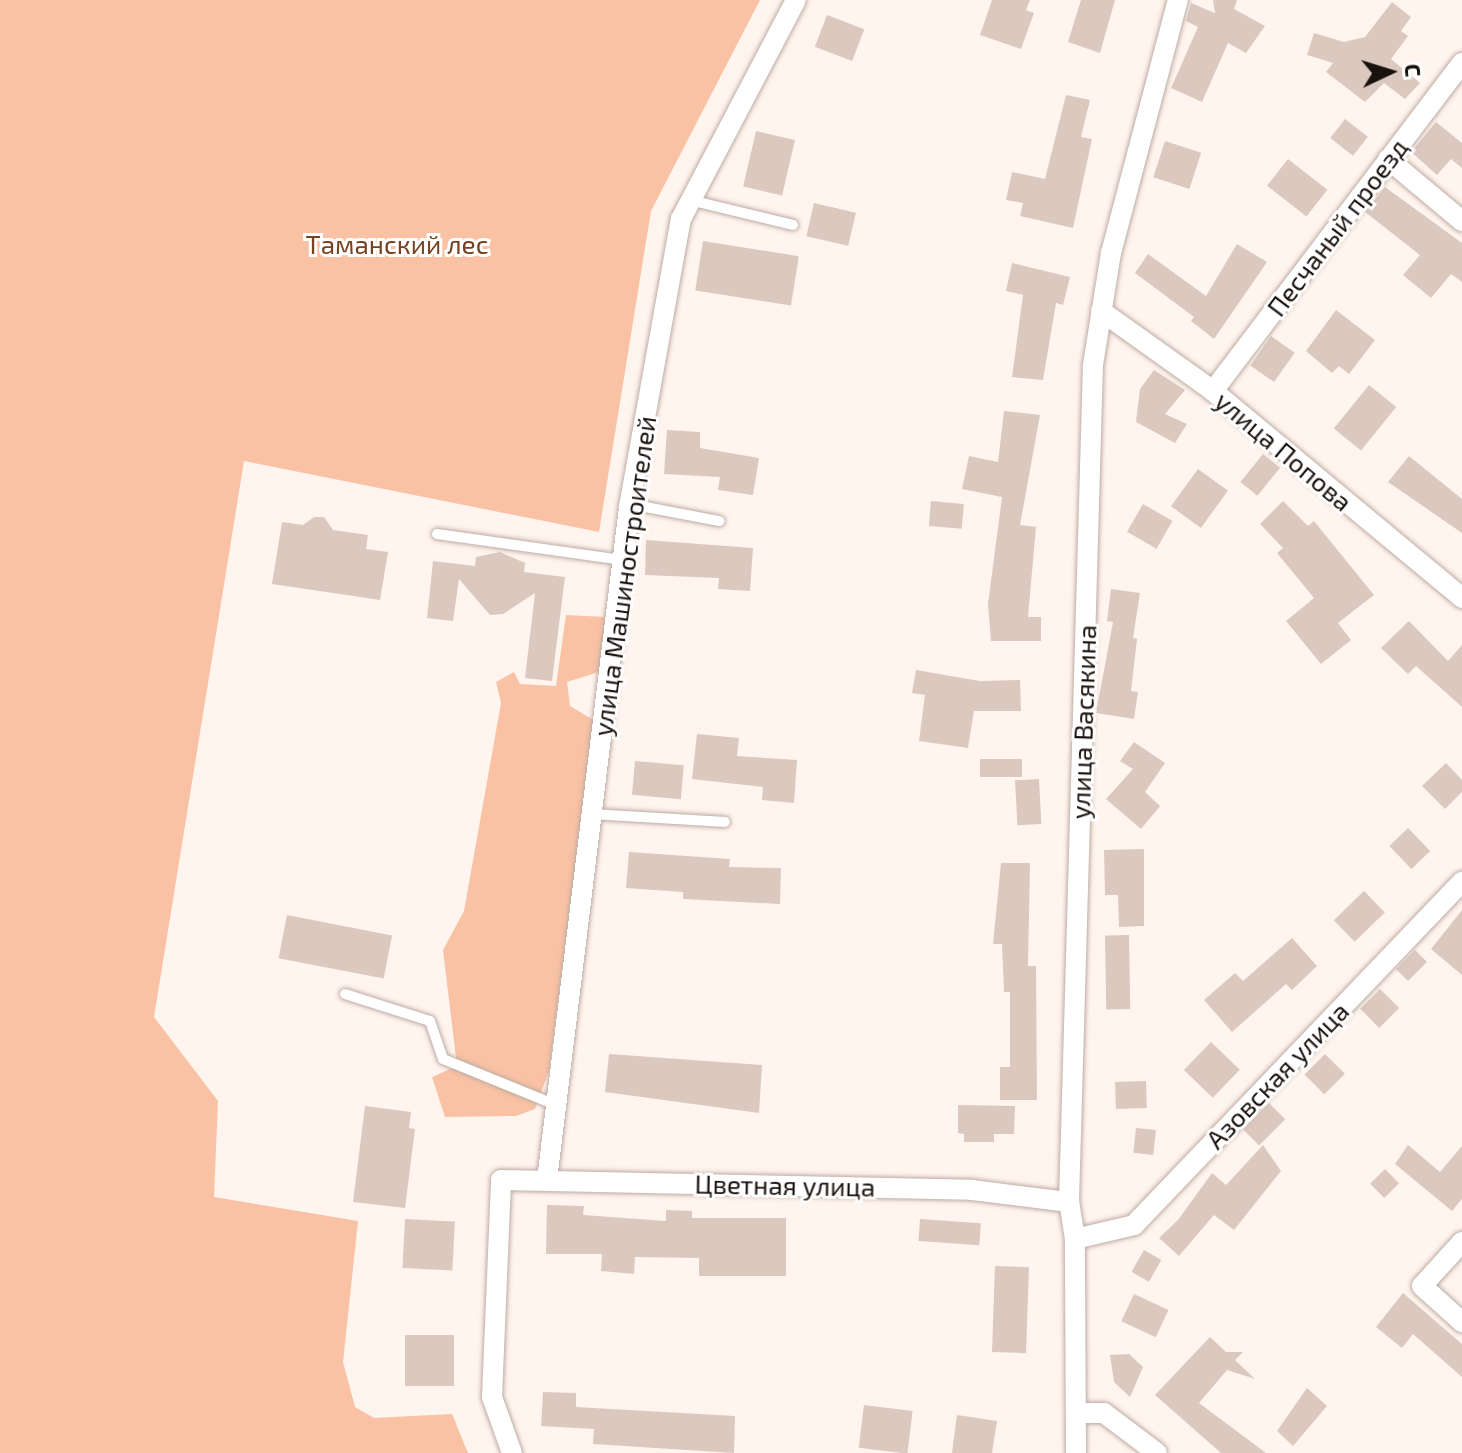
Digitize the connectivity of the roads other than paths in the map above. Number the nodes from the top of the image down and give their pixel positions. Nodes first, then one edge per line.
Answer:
1 (796, 0) edge
2 (1178, 0) edge
3 (1462, 63) edge
4 (1388, 159) junction
5 (688, 199) junction
6 (1462, 221) edge
7 (793, 225) dead end
8 (1101, 311) junction
9 (1213, 391) junction
10 (630, 504) junction
11 (719, 521) dead end
12 (437, 534) dead end
13 (623, 560) junction
14 (1462, 598) edge
15 (592, 814) junction
16 (725, 822) dead end
17 (1462, 882) edge
18 (345, 994) dead end
19 (556, 1105) junction
20 (547, 1180) junction
21 (1069, 1202) junction
22 (1075, 1239) junction
23 (1462, 1242) edge
24 (1462, 1322) edge
25 (1076, 1413) junction
26 (512, 1453) edge
27 (1076, 1453) edge
28 (1157, 1453) edge

1 - 5 street, улица Машиностроителей
2 - 8 street, улица Васякина
3 - 4 street, Песчаный проезд
4 - 6 street
4 - 9 street, Песчаный проезд
5 - 7 lane
5 - 10 street, улица Машиностроителей
8 - 9 street, улица Попова
8 - 21 street, улица Васякина
9 - 14 street, улица Попова
10 - 11 lane
10 - 13 street, улица Машиностроителей
12 - 13 lane
13 - 15 street, улица Машиностроителей
15 - 16 lane
15 - 19 street, улица Машиностроителей
17 - 22 street, Азовская улица
18 - 19 lane
19 - 20 street, улица Машиностроителей
20 - 21 street, Цветная улица
20 - 26 street, Цветная улица
21 - 22 street, улица Васякина
22 - 25 street, улица Васякина
23 - 24 street
25 - 27 street, улица Васякина
25 - 28 street

